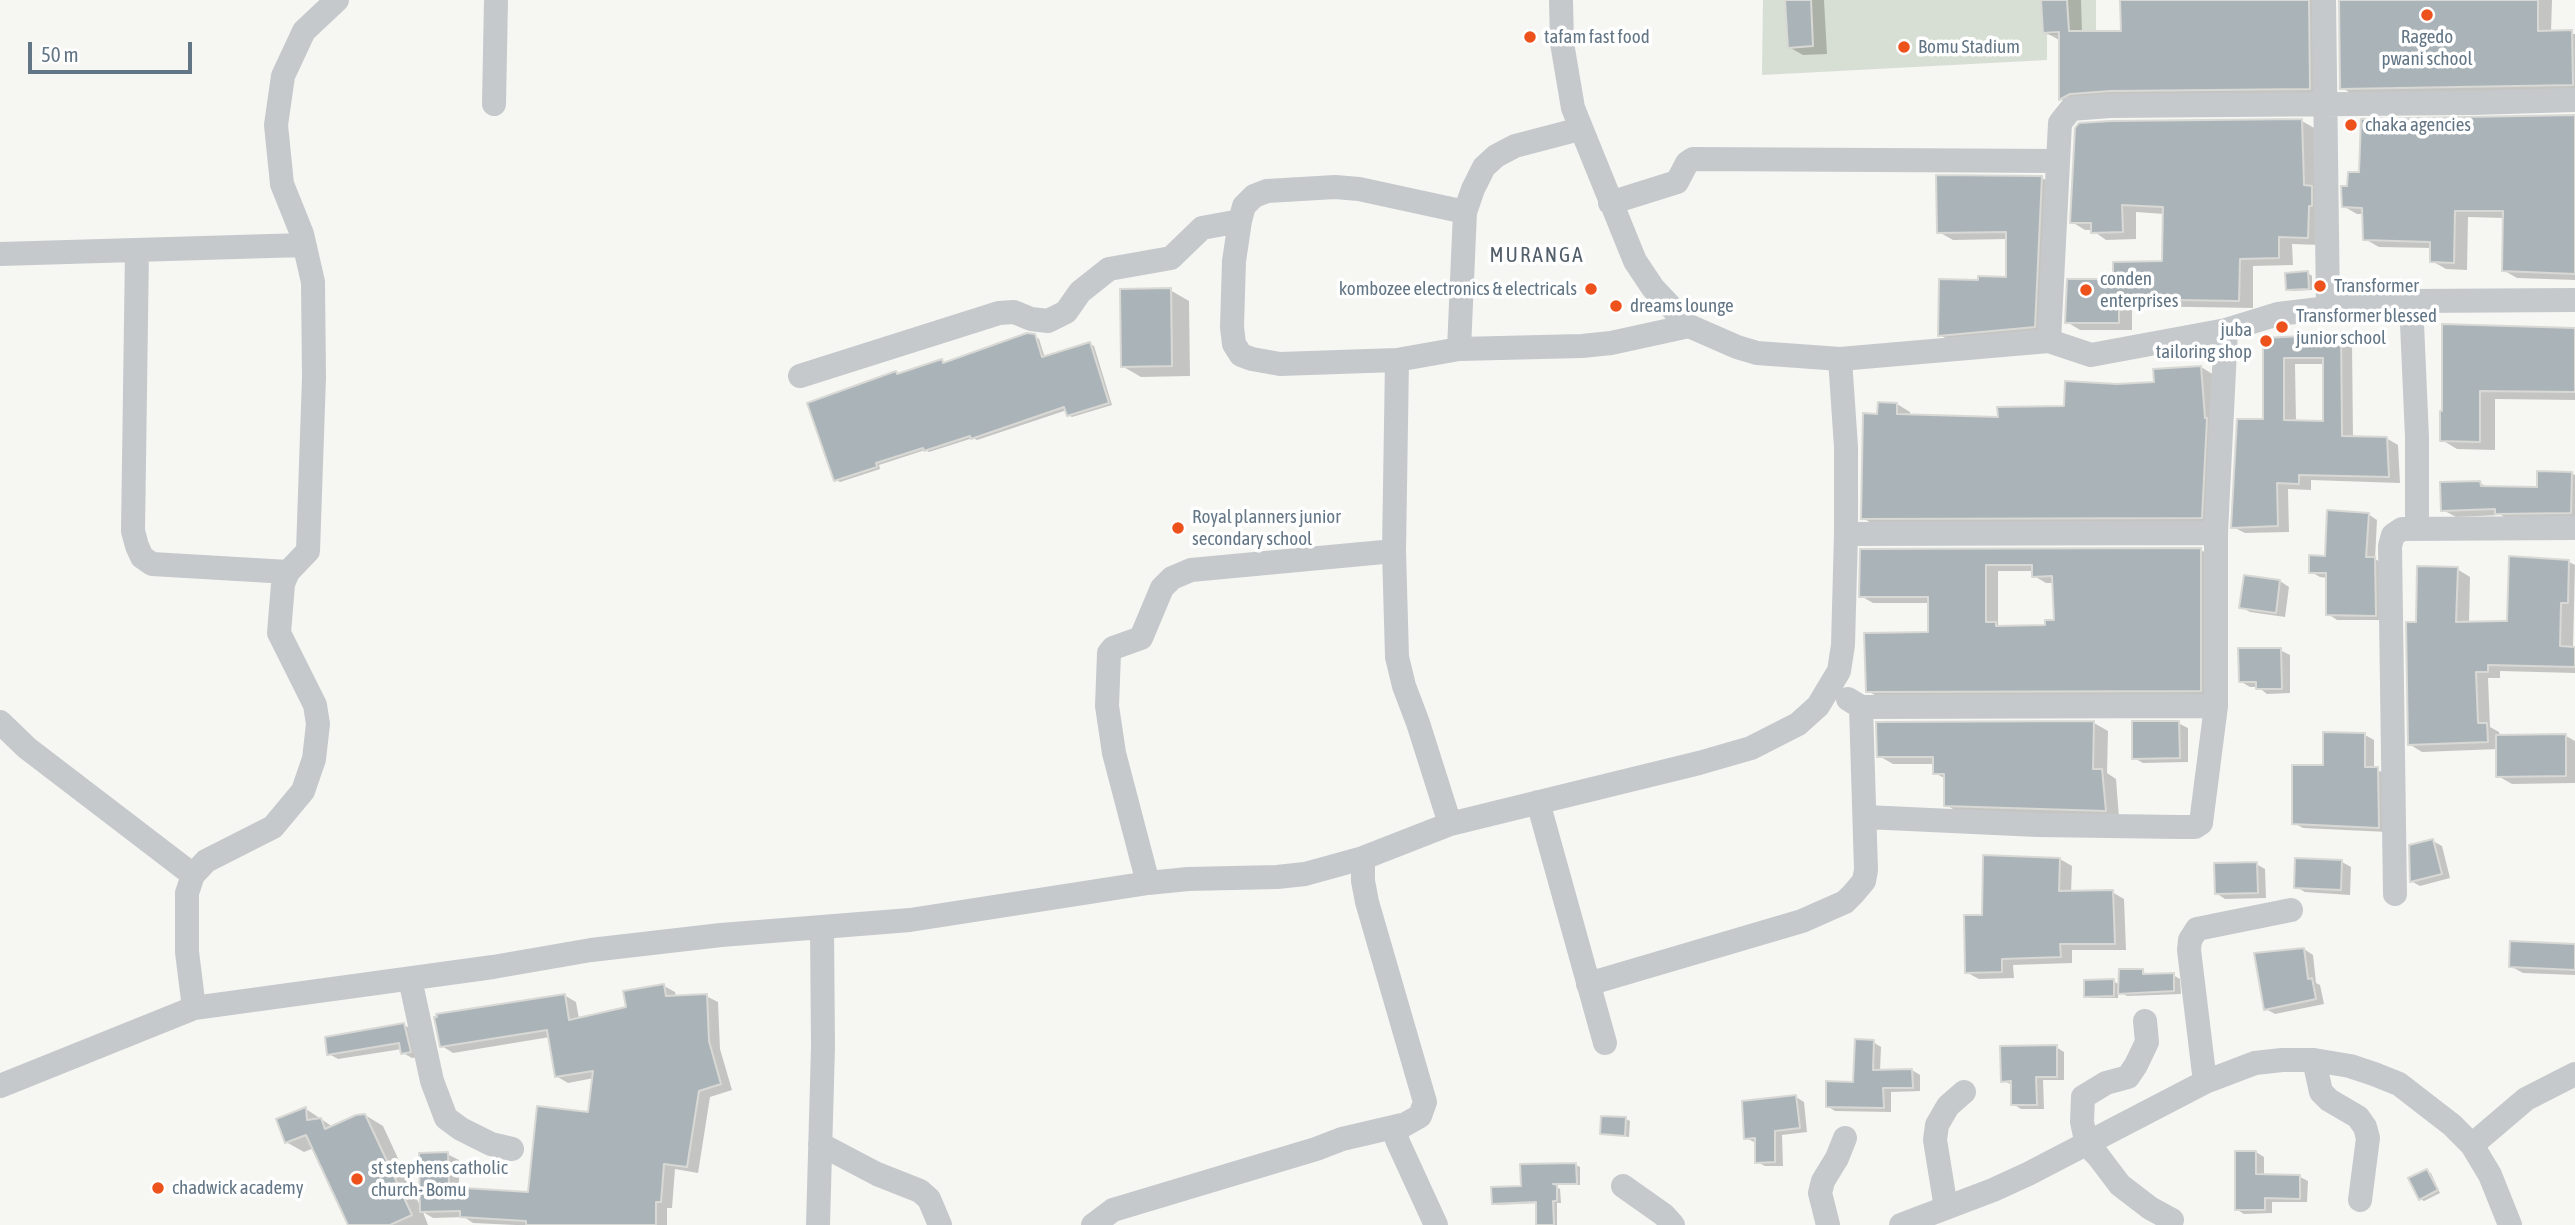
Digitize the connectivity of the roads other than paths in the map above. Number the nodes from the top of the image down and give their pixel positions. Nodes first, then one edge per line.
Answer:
1 (337, 0) edge
2 (496, 0) edge
3 (1561, 0) edge
4 (2325, 0) edge
5 (2575, 100) edge
6 (2326, 103) junction
7 (494, 104) dead end
8 (1580, 129) junction
9 (2058, 161) junction
10 (1610, 203) junction
11 (1465, 212) junction
12 (1240, 221) junction
13 (304, 245) junction
14 (136, 250) junction
15 (0, 254) edge
16 (2575, 300) edge
17 (2411, 301) junction
18 (2328, 308) junction
19 (1689, 326) junction
20 (2226, 330) junction
21 (2049, 341) junction
22 (1459, 349) junction
23 (1840, 359) junction
24 (1397, 360) junction
25 (800, 376) dead end
26 (2417, 528) junction
27 (2575, 528) edge
28 (2216, 533) junction
29 (1846, 534) junction
30 (1394, 551) junction
31 (288, 572) junction
32 (1829, 689) junction
33 (1861, 706) junction
34 (2216, 706) junction
35 (0, 722) edge
36 (1538, 802) junction
37 (1866, 817) junction
38 (1450, 824) junction
39 (1363, 858) junction
40 (193, 875) junction
41 (1148, 883) junction
42 (2395, 894) dead end
43 (2291, 910) dead end
44 (822, 928) junction
45 (410, 979) junction
46 (1588, 984) junction
47 (194, 1009) junction
48 (2145, 1021) dead end
49 (1605, 1043) dead end
50 (2314, 1060) junction
51 (2575, 1074) edge
52 (2205, 1082) junction
53 (0, 1086) edge
54 (1964, 1092) dead end
55 (1402, 1125) junction
56 (1845, 1138) dead end
57 (820, 1144) junction
58 (2087, 1145) junction
59 (2472, 1145) junction
60 (512, 1149) dead end
61 (1623, 1186) dead end
62 (2360, 1200) dead end
63 (1947, 1208) junction
64 (2172, 1220) dead end
65 (818, 1225) edge
66 (940, 1225) edge
67 (1093, 1225) edge
68 (1436, 1225) edge
69 (1673, 1225) edge
70 (1828, 1225) edge
71 (1904, 1225) edge
72 (2510, 1225) edge

1 - 13 street
2 - 7 street
3 - 8 street
4 - 6 street
5 - 6 street
6 - 9 street
6 - 18 street
8 - 10 street
8 - 11 street
9 - 10 street
9 - 21 street
10 - 19 street
11 - 12 street
11 - 22 street
12 - 24 street
12 - 25 street
13 - 14 street
13 - 31 street
14 - 15 street
14 - 31 street
16 - 17 street
17 - 18 street
17 - 26 street
18 - 20 street
19 - 22 street
19 - 23 street
20 - 21 street
20 - 28 street
21 - 23 street
22 - 24 street
23 - 29 street
24 - 30 street
26 - 27 street
26 - 42 street
28 - 29 street
28 - 34 street
29 - 32 street
30 - 38 street
30 - 41 street
31 - 40 street
32 - 33 street
32 - 36 street
33 - 34 street
33 - 37 street
34 - 37 street
35 - 40 street
36 - 38 street
36 - 46 street
37 - 46 street
38 - 39 street
39 - 41 street
39 - 55 street
40 - 47 street
41 - 44 street
43 - 52 street
44 - 45 street
44 - 57 street
45 - 47 street
45 - 60 street
46 - 49 street
47 - 53 street
48 - 58 street
50 - 52 street
50 - 59 street
50 - 62 street
51 - 59 street
52 - 58 street
54 - 63 street
55 - 67 street
55 - 68 street
56 - 70 street
57 - 65 street
57 - 66 street
58 - 63 street
58 - 64 street
59 - 72 street
61 - 69 street
63 - 71 street

